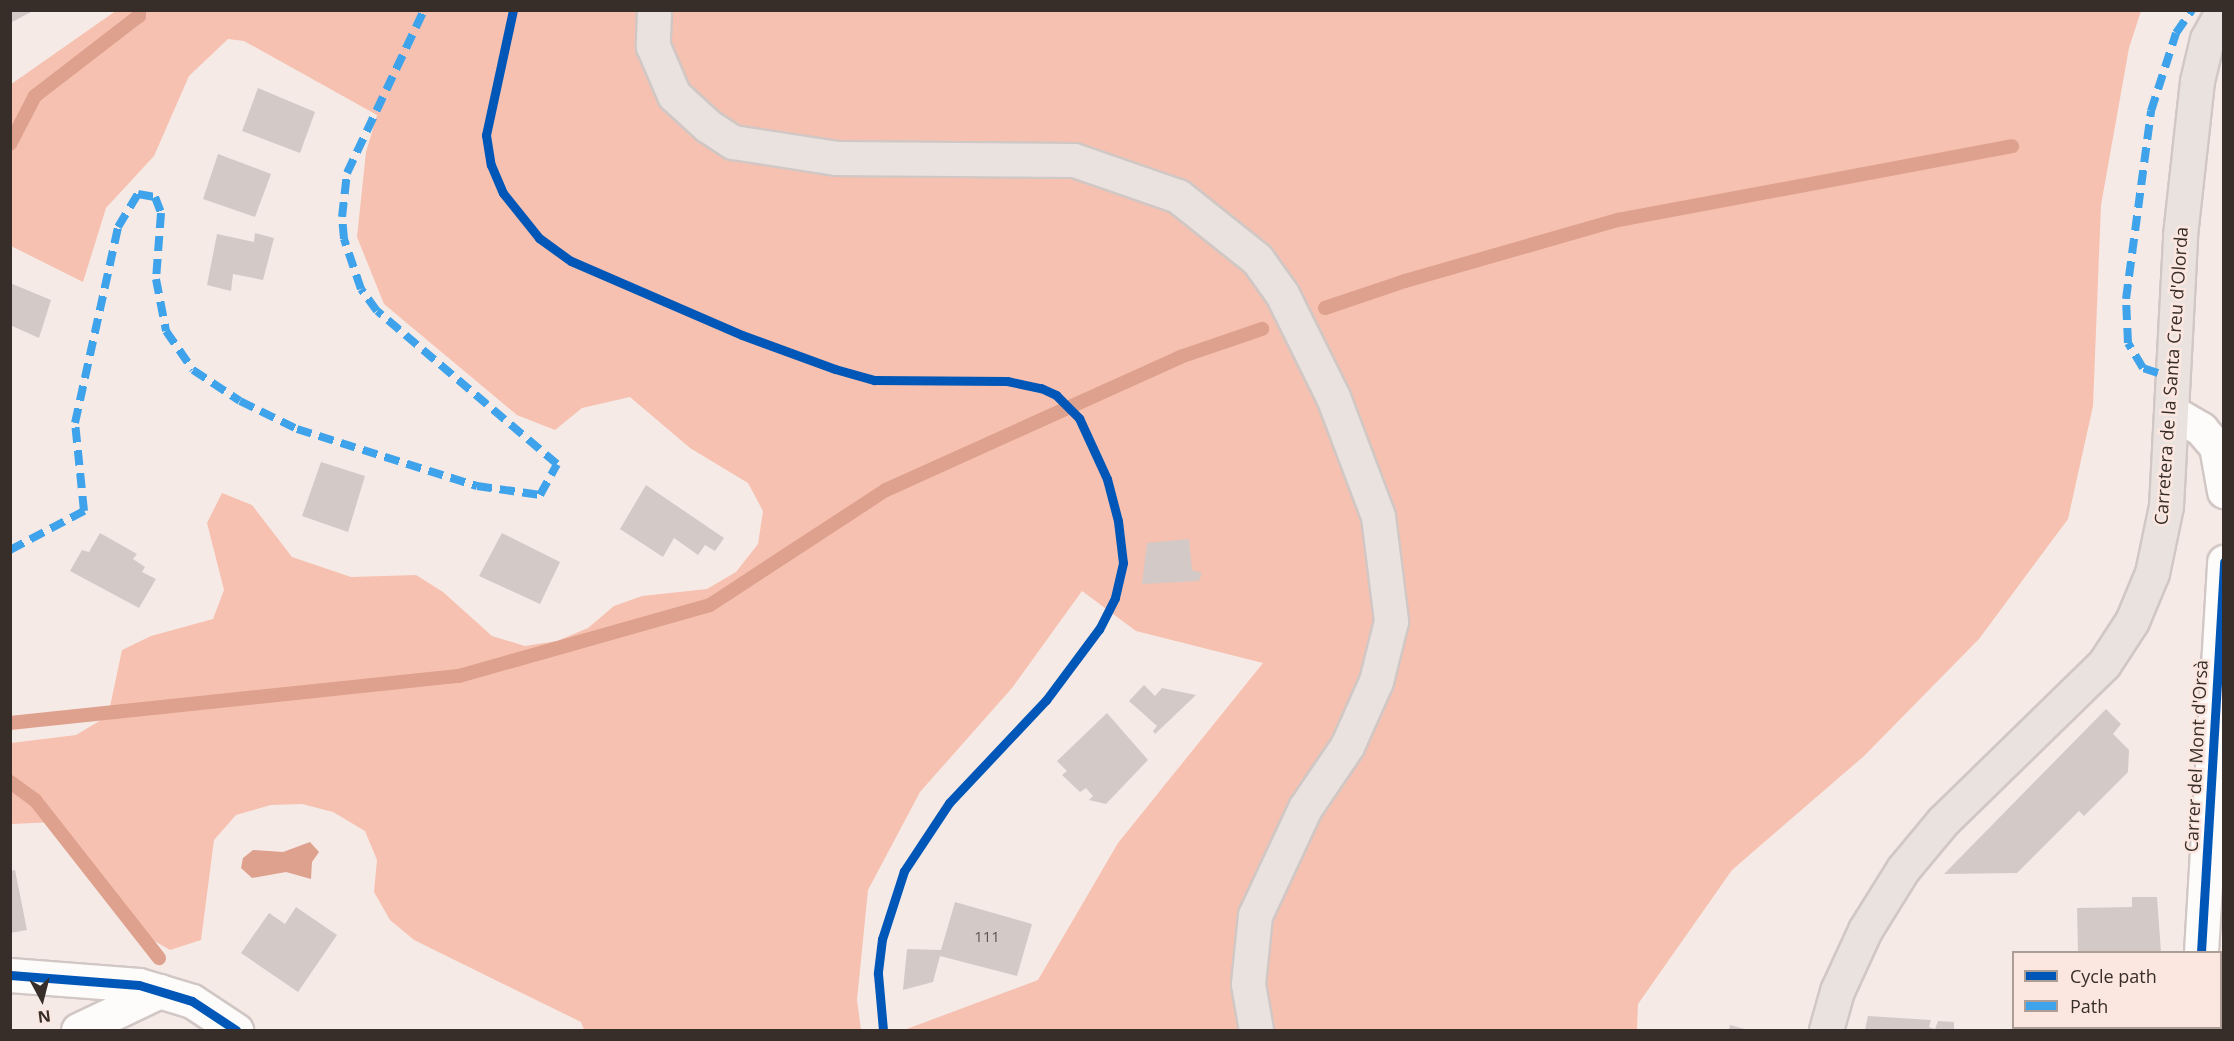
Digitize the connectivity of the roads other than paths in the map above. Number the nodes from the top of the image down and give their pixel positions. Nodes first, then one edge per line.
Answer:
1 (654, 10) edge
2 (2223, 10) edge
3 (2172, 412) junction
4 (2223, 491) edge
5 (2223, 562) edge
6 (2201, 951) edge
7 (10, 975) edge
8 (160, 991) junction
9 (78, 1030) edge
10 (236, 1030) edge
11 (1256, 1030) edge
12 (1826, 1030) edge

1 - 11 main road
2 - 3 main road, Carretera de la Santa Creu d'Olorda
3 - 4 street
3 - 12 main road, Carretera de la Santa Creu d'Olorda
5 - 6 street, Carrer del Mont d'Orsà
7 - 8 street
8 - 9 street
8 - 10 street

